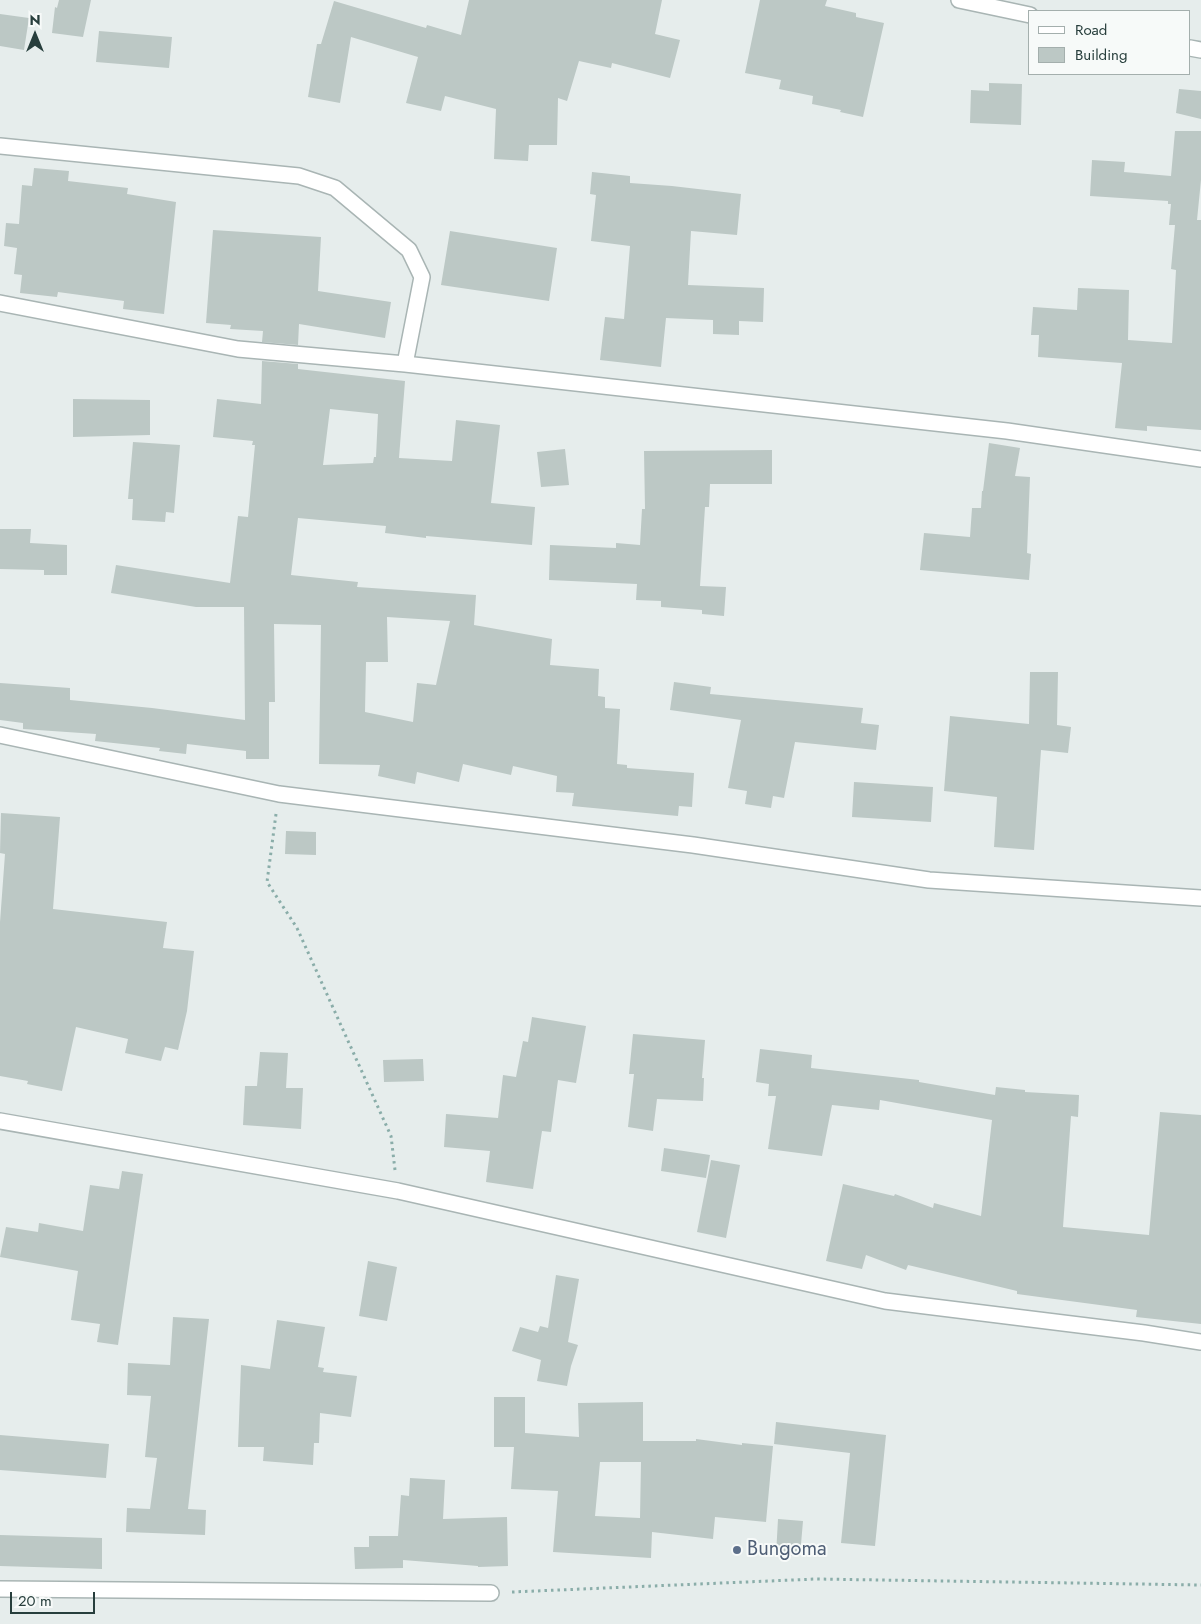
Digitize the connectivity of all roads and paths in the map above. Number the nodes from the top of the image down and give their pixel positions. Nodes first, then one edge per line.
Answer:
1 (959, 0) edge
2 (1028, 15) edge
3 (0, 146) edge
4 (0, 303) edge
5 (405, 364) junction
6 (1201, 459) edge
7 (0, 735) edge
8 (279, 794) junction
9 (1201, 898) edge
10 (0, 1121) edge
11 (398, 1191) junction
12 (1201, 1342) edge
13 (1201, 1585) edge
14 (0, 1589) edge
15 (491, 1593) joint

1 - 2 street
3 - 5 street
4 - 5 street
5 - 6 street
7 - 8 street
8 - 9 street
8 - 11 path
10 - 11 street
11 - 12 street
13 - 15 path
14 - 15 street

